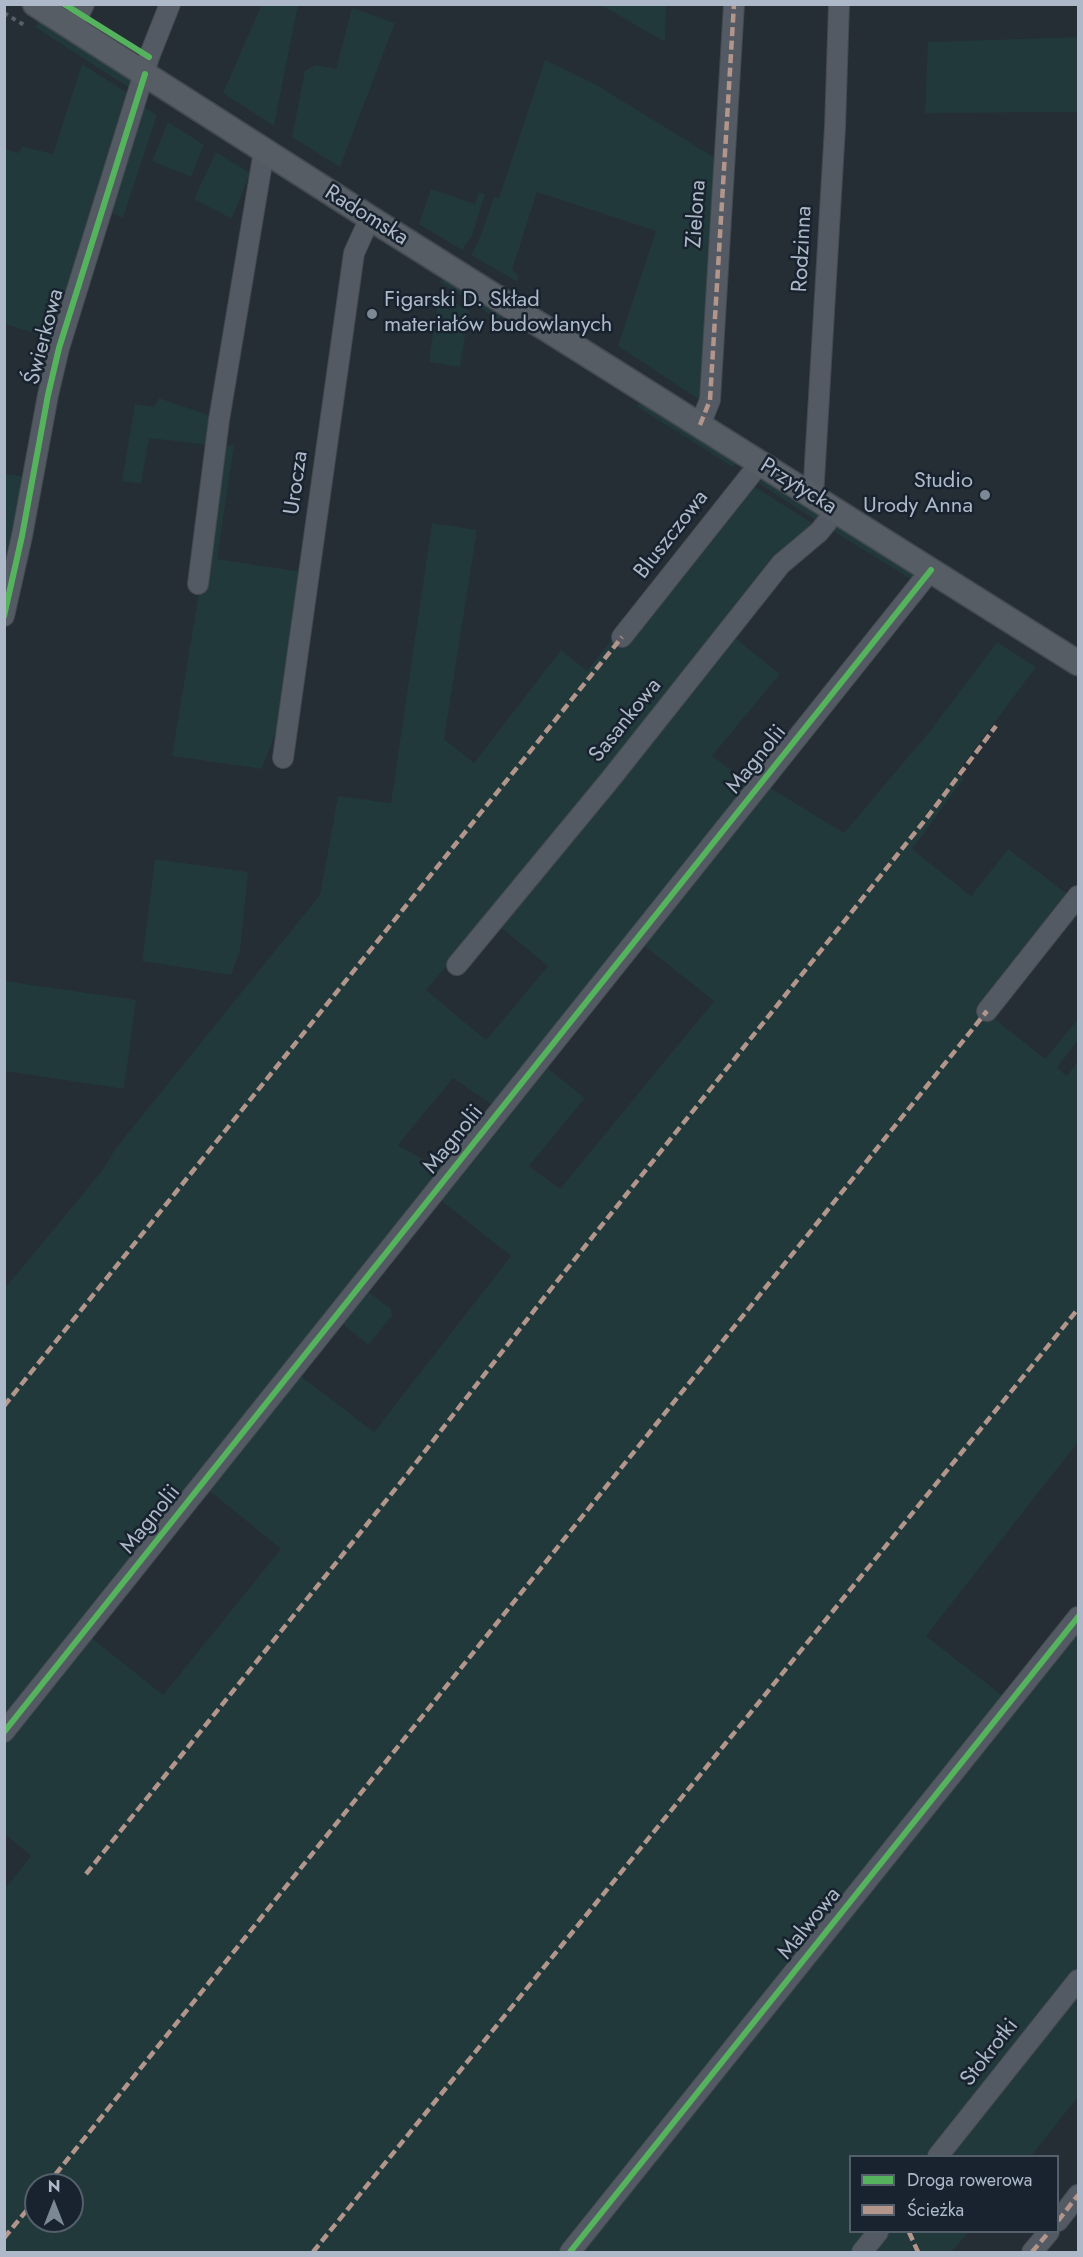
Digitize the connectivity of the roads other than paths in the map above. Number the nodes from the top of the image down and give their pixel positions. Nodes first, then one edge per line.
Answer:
1 (35, 4) edge
2 (84, 4) edge
3 (170, 4) edge
4 (734, 4) edge
5 (839, 4) edge
6 (72, 28) junction
7 (145, 75) junction
8 (264, 151) junction
9 (370, 219) junction
10 (700, 425) junction
11 (760, 464) junction
12 (813, 496) junction
13 (836, 511) junction
14 (931, 570) junction
15 (198, 584) dead end
16 (4, 616) edge
17 (622, 637) dead end
18 (1078, 662) edge
19 (283, 758) dead end
20 (1078, 896) edge
21 (457, 965) dead end
22 (987, 1011) dead end
23 (1078, 1617) edge
24 (4, 1732) edge
25 (1078, 1980) edge
26 (940, 2155) edge
27 (1078, 2195) edge
28 (1059, 2220) edge
29 (877, 2233) edge
30 (1048, 2233) edge
31 (570, 2253) edge
32 (862, 2253) edge
33 (1032, 2253) edge

1 - 6 main road, Radomska
2 - 6 street
3 - 7 street, Świerkowa
4 - 10 street, Zielona
5 - 12 street, Rodzinna
6 - 7 main road, Radomska
7 - 8 main road, Radomska
7 - 16 street, Świerkowa
8 - 9 main road, Radomska
8 - 15 street
9 - 10 main road, Radomska
9 - 19 street, Urocza
10 - 11 main road, Przytycka
11 - 12 main road, Przytycka
11 - 17 street, Bluszczowa
12 - 13 main road, Przytycka
13 - 14 main road, Przytycka
13 - 21 street, Sasankowa
14 - 18 main road, Przytycka
14 - 24 street, Magnolii
20 - 22 street
23 - 31 street, Malwowa
25 - 26 street, Stokrotki
27 - 28 street
29 - 32 street
30 - 33 street

